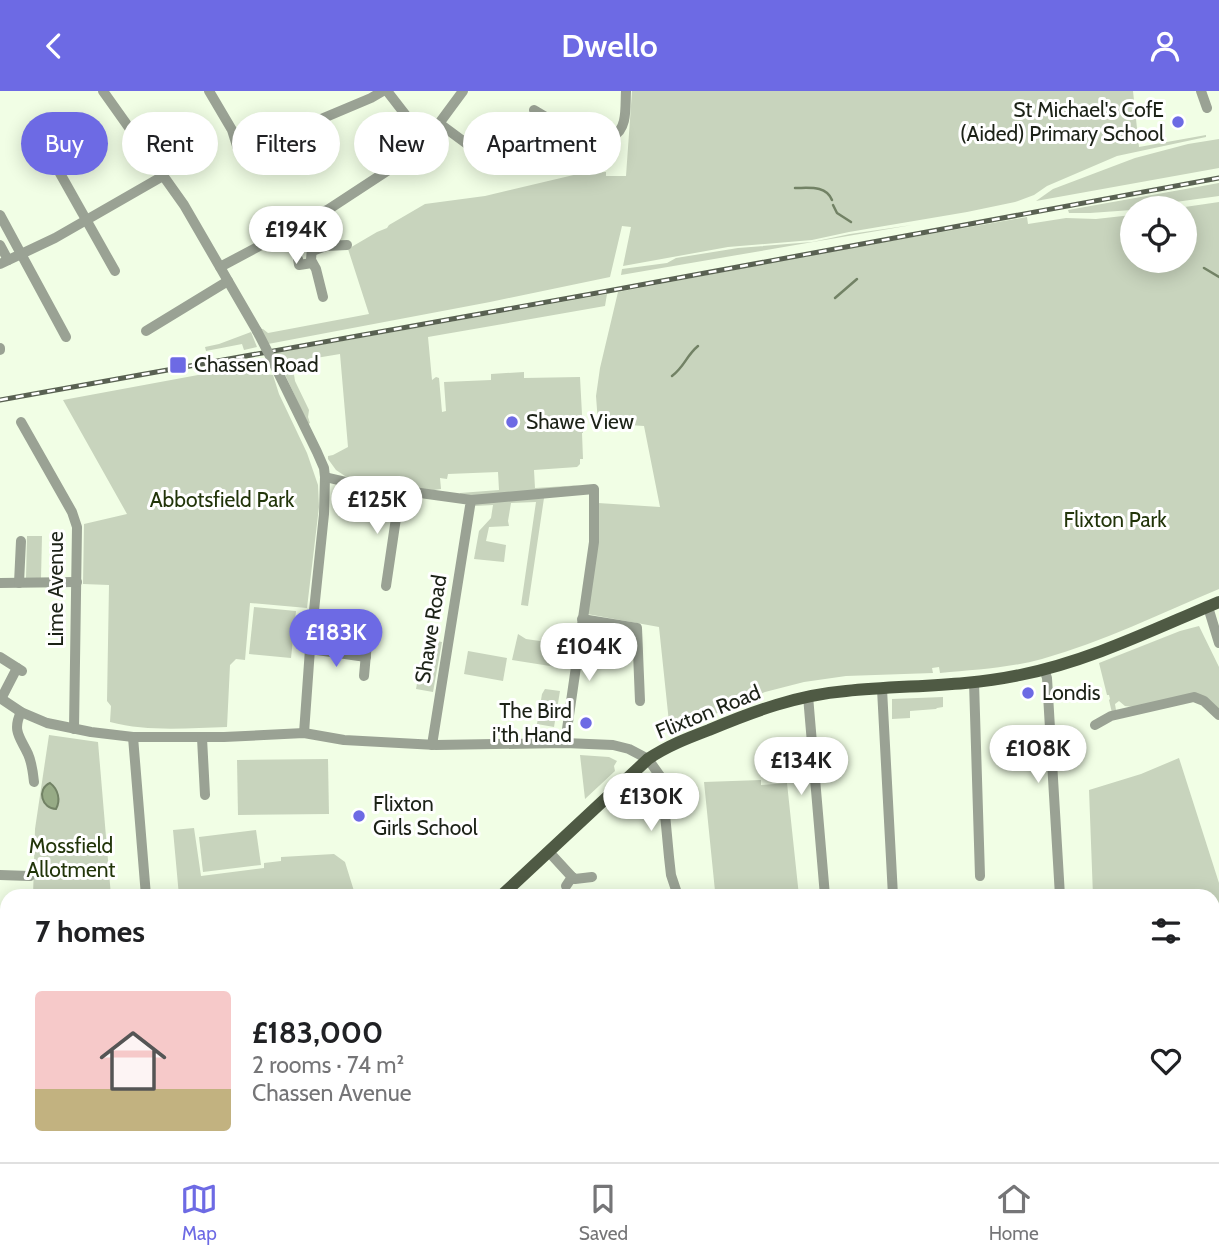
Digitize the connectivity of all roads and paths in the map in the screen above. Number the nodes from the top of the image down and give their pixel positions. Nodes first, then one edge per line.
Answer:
1 (103, 91) edge
2 (209, 91) edge
3 (385, 91) edge
4 (463, 91) edge
5 (626, 91) edge
6 (1201, 91) edge
7 (1207, 108) dead end
8 (534, 110) dead end
9 (402, 112) edge
10 (448, 112) edge
11 (61, 175) edge
12 (381, 175) edge
13 (163, 176) junction
14 (272, 212) dead end
15 (0, 215) edge
16 (86, 220) junction
17 (300, 225) junction
18 (282, 234) junction
19 (0, 245) edge
20 (347, 245) dead end
21 (21, 254) junction
22 (312, 257) junction
23 (298, 260) dead end
24 (4, 262) edge
25 (220, 267) junction
26 (115, 271) dead end
27 (228, 281) junction
28 (324, 297) dead end
29 (146, 331) dead end
30 (66, 337) dead end
31 (21, 422) dead end
32 (325, 477) junction
33 (400, 491) junction
34 (471, 500) junction
35 (21, 541) dead end
36 (77, 582) junction
37 (0, 583) edge
38 (19, 583) junction
39 (386, 586) dead end
40 (1213, 605) edge
41 (582, 619) junction
42 (367, 643) dead end
43 (1219, 643) edge
44 (310, 649) junction
45 (0, 657) edge
46 (366, 657) junction
47 (1044, 669) junction
48 (364, 676) dead end
49 (974, 682) junction
50 (882, 689) junction
51 (808, 696) junction
52 (1, 699) edge
53 (640, 701) dead end
54 (21, 712) junction
55 (1219, 715) edge
56 (1094, 725) dead end
57 (74, 729) junction
58 (304, 733) junction
59 (133, 737) junction
60 (202, 738) junction
61 (565, 743) junction
62 (432, 745) junction
63 (648, 759) junction
64 (34, 782) dead end
65 (208, 790) dead end
66 (549, 852) junction
67 (0, 875) edge
68 (30, 876) dead end
69 (981, 876) dead end
70 (593, 877) dead end
71 (145, 889) edge
72 (508, 889) edge
73 (676, 889) edge
74 (824, 889) edge
75 (894, 889) edge
76 (1060, 889) edge

1 - 13 street
2 - 3 street
3 - 9 street
4 - 10 street
5 - 8 street
6 - 7 street
11 - 16 street
12 - 17 street
13 - 16 street
13 - 25 street
14 - 18 street
15 - 21 street
16 - 21 street
16 - 26 street
17 - 18 street
17 - 22 street
18 - 25 street
19 - 24 street
20 - 22 street
21 - 24 street
21 - 30 street
22 - 23 street
22 - 28 street
25 - 27 street
27 - 29 street
27 - 32 street, bridge
31 - 36 street, Lime Avenue
32 - 33 street
32 - 44 street
33 - 34 street
33 - 39 street
34 - 41 street
34 - 62 street, Shawe Road
35 - 38 street
36 - 38 street
36 - 57 street, Lime Avenue
37 - 38 street
40 - 43 street
40 - 47 main road, Flixton Road
41 - 53 street
41 - 61 street
42 - 46 street
44 - 46 street
44 - 58 street
45 - 52 street
46 - 48 street
47 - 49 main road, Flixton Road
47 - 76 street
49 - 50 main road, Flixton Road
49 - 69 street
50 - 51 main road, Flixton Road
50 - 75 street
51 - 63 main road, Flixton Road
51 - 74 street
52 - 54 street, Flixton Road
54 - 57 street, Flixton Road
54 - 64 street
55 - 56 street
57 - 59 street, Flixton Road
58 - 60 street, Flixton Road
58 - 62 street, Flixton Road
59 - 60 street, Flixton Road
59 - 71 street
60 - 65 street
61 - 62 street, Flixton Road
61 - 63 street, Flixton Road
63 - 66 main road
63 - 73 street
66 - 70 street
66 - 72 main road
67 - 68 street

